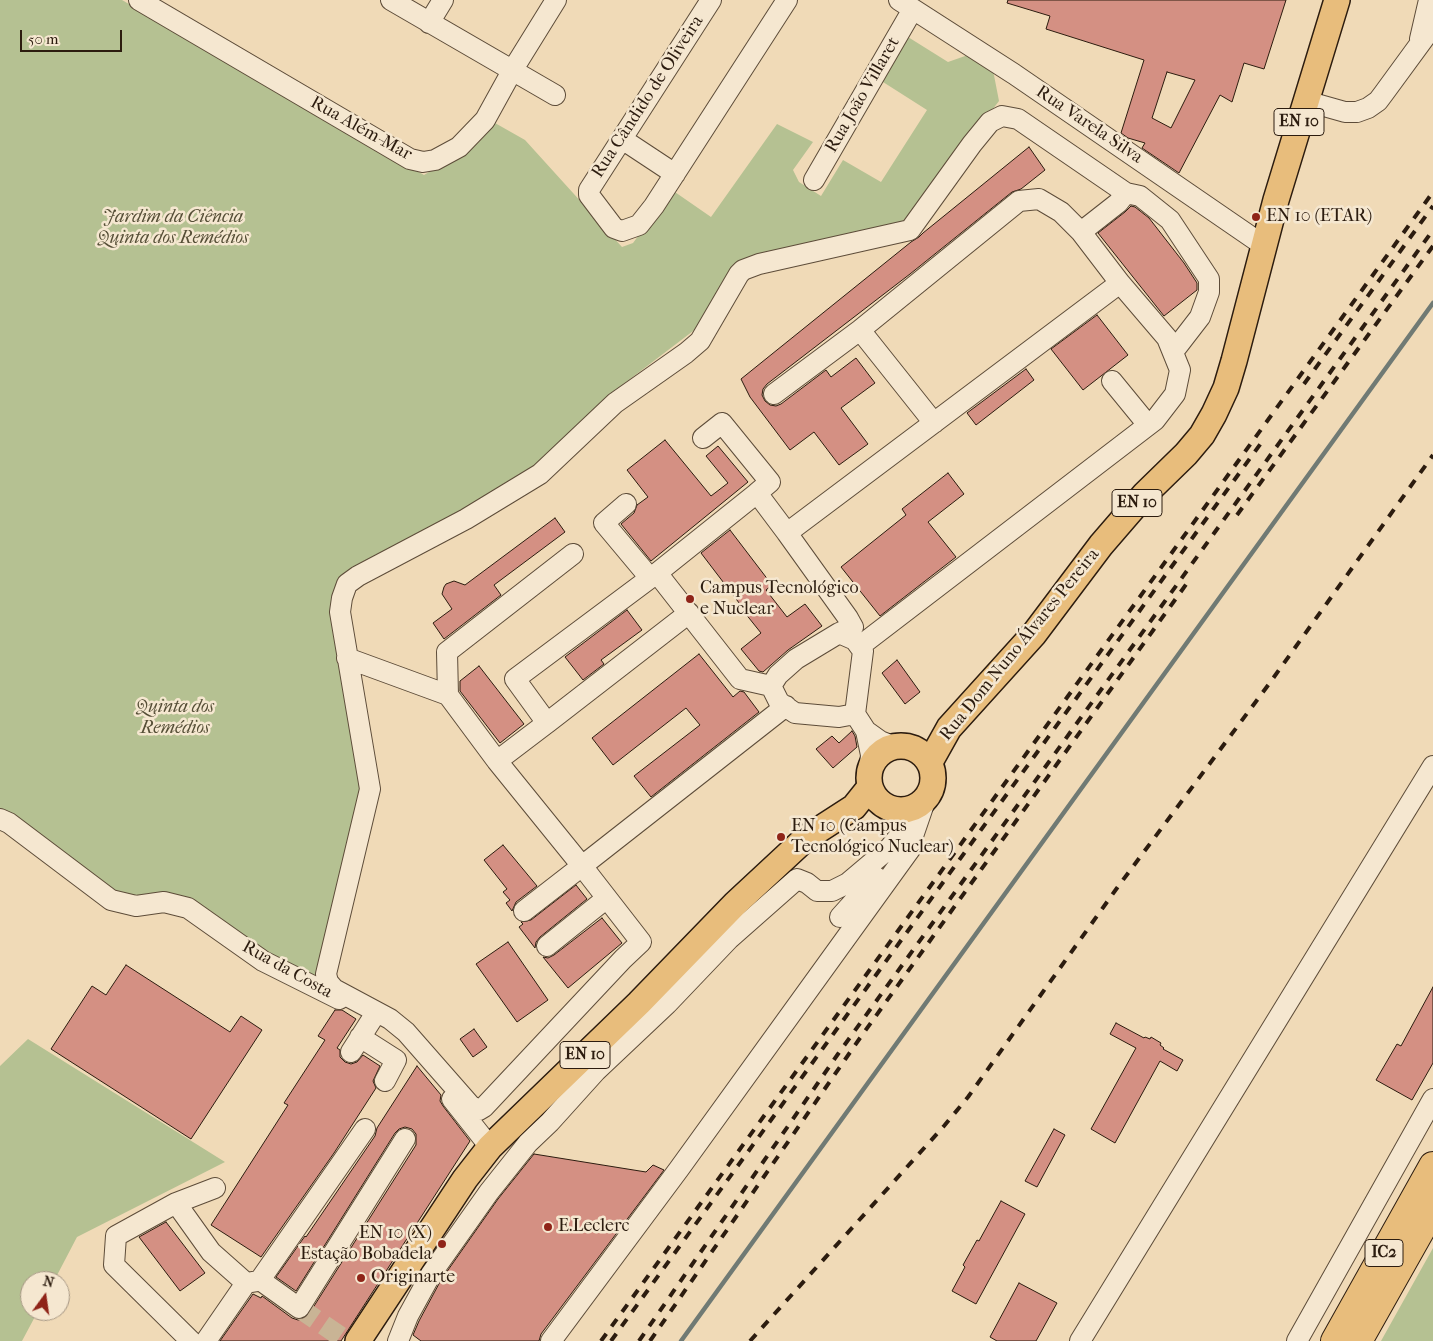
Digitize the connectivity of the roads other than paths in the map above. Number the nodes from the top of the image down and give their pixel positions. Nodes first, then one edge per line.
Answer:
1 (139, 0) edge
2 (392, 0) edge
3 (443, 0) edge
4 (556, 0) edge
5 (711, 0) edge
6 (787, 0) edge
7 (1337, 0) edge
8 (1429, 0) edge
9 (906, 4) edge
10 (429, 23) junction
11 (1433, 26) edge
12 (1418, 46) junction
13 (512, 71) junction
14 (555, 95) dead end
15 (1306, 101) junction
16 (622, 138) junction
17 (675, 174) junction
18 (814, 180) dead end
19 (1126, 193) junction
20 (1081, 232) junction
21 (1264, 245) junction
22 (1120, 283) junction
23 (860, 330) junction
24 (1174, 352) junction
25 (1112, 381) dead end
26 (774, 394) dead end
27 (934, 423) junction
28 (1148, 425) junction
29 (703, 438) dead end
30 (757, 493) junction
31 (626, 504) dead end
32 (787, 533) junction
33 (574, 554) dead end
34 (654, 576) junction
35 (688, 613) junction
36 (839, 633) junction
37 (860, 646) junction
38 (347, 658) junction
39 (771, 686) junction
40 (448, 695) junction
41 (786, 706) junction
42 (547, 722) junction
43 (860, 722) junction
44 (911, 752) junction
45 (497, 761) junction
46 (1433, 766) edge
47 (880, 793) junction
48 (925, 801) junction
49 (0, 819) edge
50 (913, 836) junction
51 (893, 845) junction
52 (582, 866) junction
53 (607, 898) junction
54 (524, 911) dead end
55 (547, 946) dead end
56 (374, 1016) junction
57 (385, 1081) dead end
58 (1433, 1099) edge
59 (365, 1129) dead end
60 (405, 1140) dead end
61 (490, 1147) junction
62 (1433, 1166) edge
63 (215, 1188) dead end
64 (176, 1203) junction
65 (1433, 1208) edge
66 (253, 1282) junction
67 (191, 1341) edge
68 (206, 1341) edge
69 (358, 1341) edge
70 (398, 1341) edge
71 (551, 1341) edge
72 (1080, 1341) edge
73 (1297, 1341) edge
74 (1334, 1341) edge
75 (1358, 1341) edge

1 - 13 street, Rua Além-Mar
2 - 10 street
3 - 10 street
4 - 13 street, Rua Além-Mar
5 - 16 street, Rua Cândido de Oliveira
6 - 17 street
7 - 15 main road, EN 10
8 - 12 street
9 - 18 street, Rua João Villaret
9 - 21 street, Rua Varela Silva
10 - 13 street
11 - 12 street
12 - 15 street
13 - 14 street
15 - 21 main road, EN 10
16 - 17 street
16 - 17 street, Rua Cândido de Oliveira
19 - 20 street
19 - 24 street
19 - 38 street
20 - 22 street
20 - 23 street
21 - 44 main road, Rua Dom Nuno Álvares Pereira / EN 10
22 - 24 street
22 - 27 street
23 - 26 street
23 - 27 street
24 - 28 street
25 - 28 street
27 - 32 street
28 - 37 street
29 - 30 street
30 - 32 street
30 - 34 street
31 - 34 street
32 - 36 street
33 - 40 street
34 - 35 street
34 - 42 street
35 - 39 street
35 - 42 street
36 - 37 street
36 - 39 street
37 - 43 street
38 - 40 street
38 - 53 street
39 - 41 street
40 - 45 street
41 - 43 street
41 - 52 street
42 - 45 street
43 - 44 street
43 - 47 street
44 - 47 main road, EN 10
44 - 48 main road
45 - 52 street
46 - 72 street
47 - 48 main road
47 - 51 street
47 - 61 main road, EN 10
48 - 50 street
49 - 56 street, Rua da Costa
50 - 51 street
50 - 71 street
51 - 70 street
52 - 53 street
52 - 54 street
53 - 55 street
56 - 57 street
56 - 61 street, Rua da Costa
58 - 73 street
59 - 66 street
60 - 66 street
61 - 69 main road, EN 10
62 - 74 highway, IC2
63 - 64 street
64 - 66 street
64 - 67 street
65 - 75 highway, IC2
66 - 68 street

